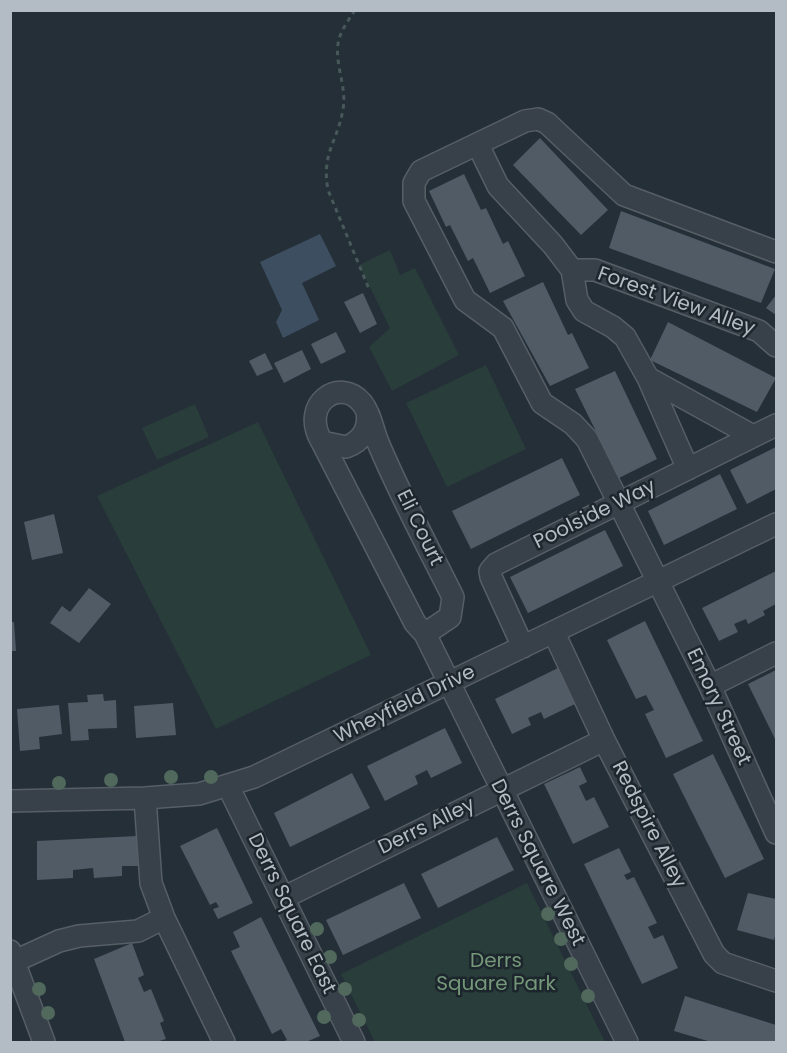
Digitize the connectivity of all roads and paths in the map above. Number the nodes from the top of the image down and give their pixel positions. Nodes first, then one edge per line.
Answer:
1 (355, 10) edge
2 (478, 145) junction
3 (777, 252) edge
4 (572, 270) junction
5 (369, 289) dead end
6 (777, 346) edge
7 (648, 378) junction
8 (367, 412) junction
9 (777, 425) edge
10 (753, 436) junction
11 (322, 442) junction
12 (688, 469) junction
13 (619, 503) junction
14 (777, 524) edge
15 (658, 582) junction
16 (554, 633) junction
17 (425, 634) junction
18 (523, 647) junction
19 (777, 653) edge
20 (450, 683) junction
21 (710, 686) junction
22 (604, 740) junction
23 (228, 786) junction
24 (501, 791) junction
25 (146, 798) junction
26 (10, 801) edge
27 (777, 833) edge
28 (283, 898) junction
29 (164, 918) junction
30 (12, 956) edge
31 (777, 981) edge
32 (44, 1042) edge
33 (224, 1042) edge
34 (354, 1042) edge
35 (627, 1042) edge

1 - 5 path
2 - 3 street
2 - 4 street
2 - 13 street, Emory Street
4 - 6 street, Forest View Alley
4 - 7 street
7 - 10 street
7 - 12 street
8 - 11 street
8 - 11 street
8 - 17 street, Eli Court
9 - 10 street, Poolside Way
10 - 12 street, Poolside Way
11 - 17 street
12 - 13 street, Poolside Way
13 - 15 street, Emory Street
13 - 18 street, Poolside Way
14 - 15 street, Wheyfield Drive
15 - 16 street, Wheyfield Drive
15 - 21 street, Emory Street
16 - 18 street, Wheyfield Drive
16 - 22 street, Redspire Alley
17 - 20 street
18 - 20 street, Wheyfield Drive
19 - 21 street
20 - 23 street, Wheyfield Drive
20 - 24 street, Derrs Square West
21 - 27 street, Emory Street
22 - 24 street, Derrs Alley
22 - 31 street, Redspire Alley
23 - 25 street, Wheyfield Drive
23 - 28 street, Derrs Square East
24 - 28 street, Derrs Alley
24 - 35 street, Derrs Square West
25 - 26 street, Wheyfield Drive
25 - 29 street
28 - 34 street, Derrs Square East
29 - 30 street
29 - 33 street
30 - 32 street

